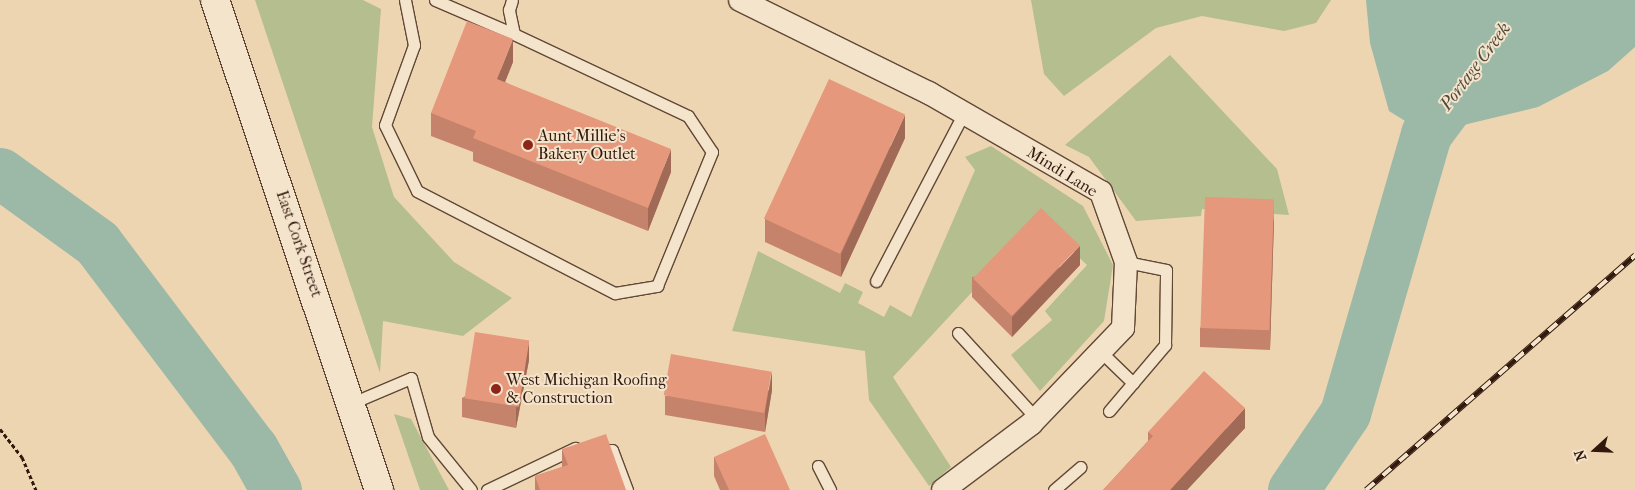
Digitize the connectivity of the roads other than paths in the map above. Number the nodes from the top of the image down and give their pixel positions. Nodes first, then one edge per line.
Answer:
1 (215, 0) edge
2 (405, 0) edge
3 (435, 0) edge
4 (512, 0) edge
5 (740, 0) edge
6 (514, 34) junction
7 (964, 113) junction
8 (1126, 262) junction
9 (876, 281) dead end
10 (958, 333) dead end
11 (1100, 352) junction
12 (1133, 383) junction
13 (352, 403) junction
14 (1109, 411) dead end
15 (1036, 418) junction
16 (818, 466) dead end
17 (1080, 467) dead end
18 (956, 486) edge
19 (380, 490) edge
20 (471, 490) edge
21 (487, 490) edge
22 (627, 490) edge
23 (830, 490) edge
24 (1054, 490) edge

1 - 13 street, East Cork Street
2 - 6 lane
3 - 6 lane
4 - 6 lane
5 - 7 street, Mindi Lane
7 - 8 street, Mindi Lane
7 - 9 lane
8 - 11 street, Mindi Lane
8 - 12 lane
10 - 15 lane
11 - 12 lane
11 - 15 street, Mindi Lane
12 - 14 lane
13 - 19 street, East Cork Street
13 - 20 lane
15 - 18 street, Mindi Lane
16 - 23 lane
17 - 24 lane
21 - 22 lane

